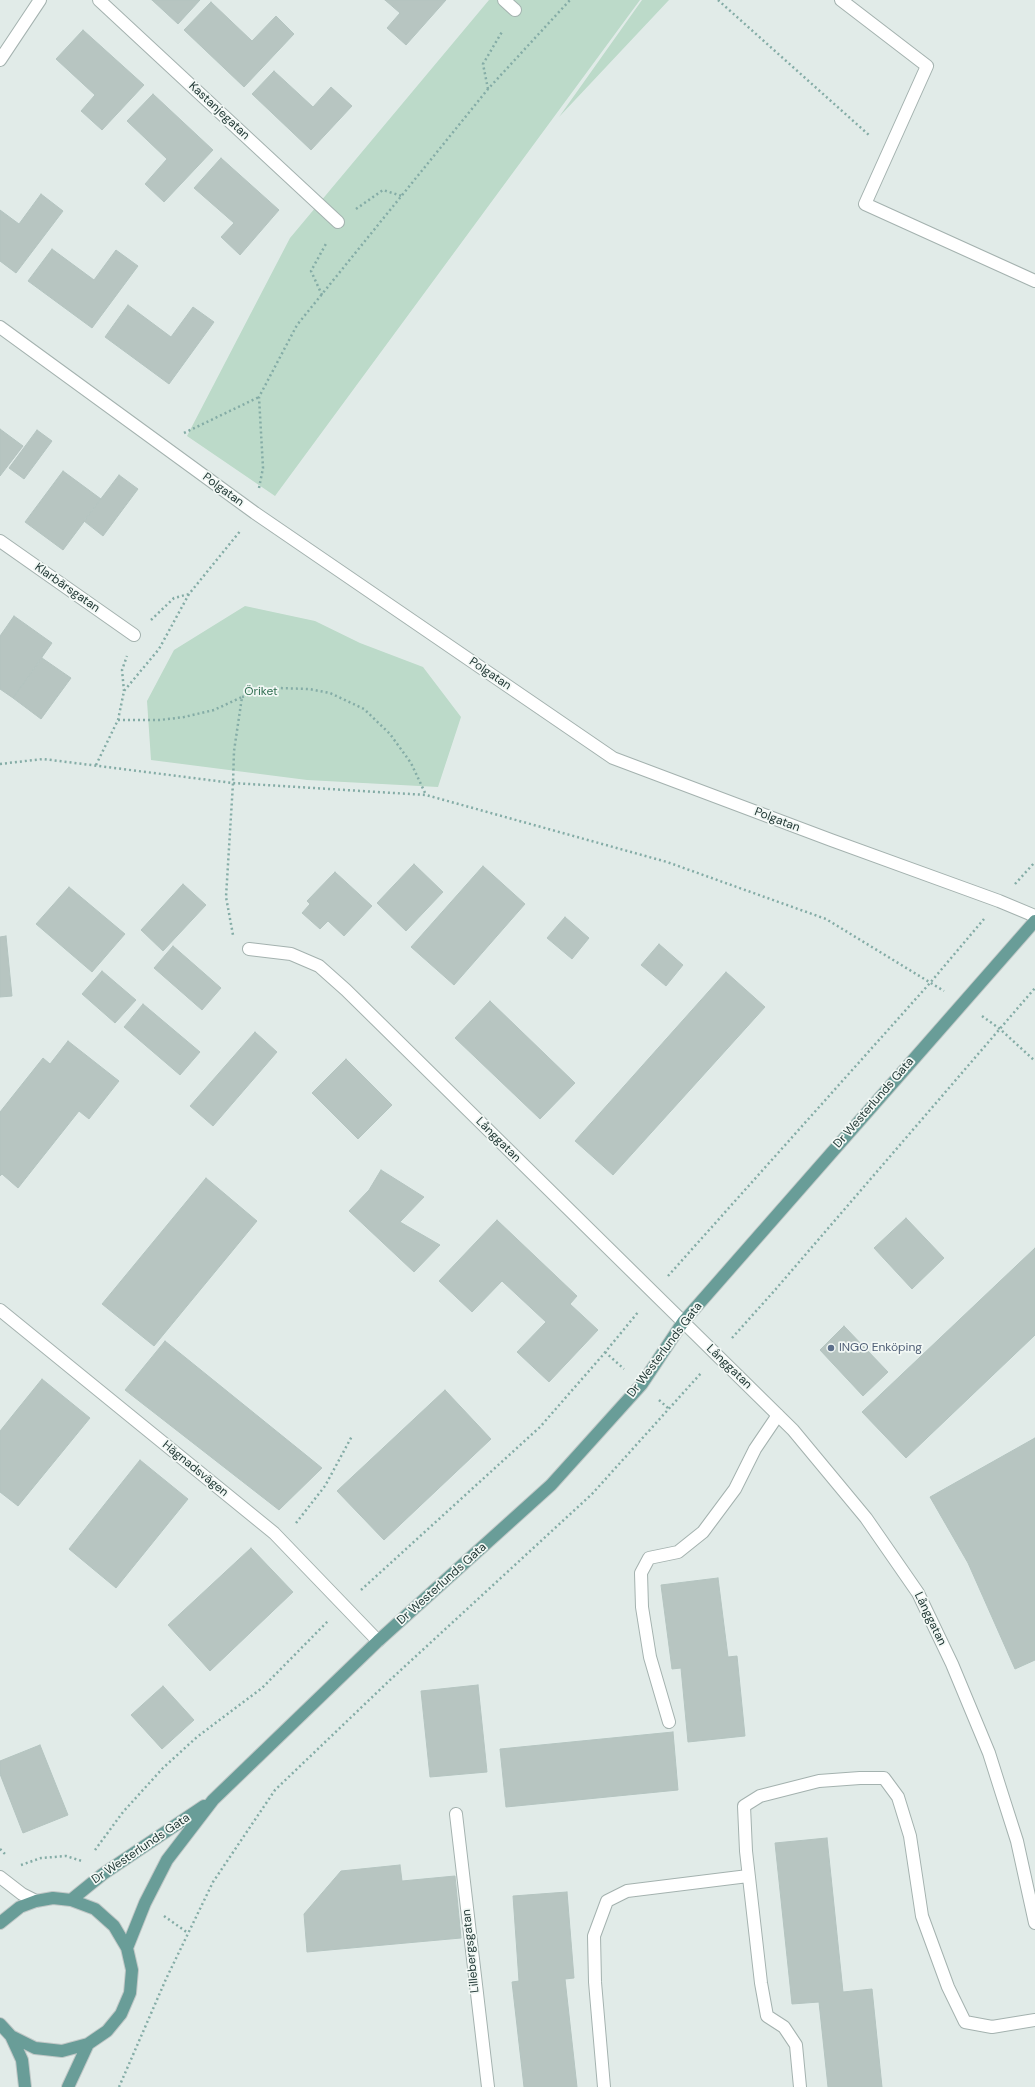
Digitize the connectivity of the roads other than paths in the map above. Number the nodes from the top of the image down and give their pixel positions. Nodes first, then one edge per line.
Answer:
1 (40, 0) edge
2 (99, 0) edge
3 (504, 0) edge
4 (841, 0) edge
5 (515, 10) road end
6 (0, 60) edge
7 (338, 222) road end
8 (1035, 281) edge
9 (0, 327) edge
10 (0, 541) edge
11 (134, 635) road end
12 (1035, 916) edge
13 (1035, 921) edge
14 (249, 949) road end
15 (0, 1310) edge
16 (683, 1322) junction
17 (778, 1415) junction
18 (378, 1641) junction
19 (670, 1722) dead end
20 (213, 1800) junction
21 (456, 1814) dead end
22 (748, 1876) junction
23 (0, 1877) edge
24 (71, 1900) junction
25 (36, 1901) junction
26 (0, 1923) edge
27 (1035, 1923) edge
28 (127, 1948) junction
29 (1035, 2020) edge
30 (0, 2024) edge
31 (11, 2036) junction
32 (88, 2044) junction
33 (25, 2087) edge
34 (68, 2087) edge
35 (488, 2087) edge
36 (604, 2087) edge
37 (800, 2087) edge

1 - 6 street
2 - 7 street, Kastanjegatan
3 - 5 street
4 - 8 street
9 - 12 street, Polgatan
10 - 11 street, Klarbärsgatan
13 - 16 main road, Dr Westerlunds Gata
14 - 16 street, Långgatan
15 - 18 street, Hägnadsvägen
16 - 17 street, Långgatan
16 - 18 main road, Dr Westerlunds Gata
17 - 19 street
17 - 27 street, Långgatan
18 - 20 main road, Dr Westerlunds Gata
20 - 24 main road, Dr Westerlunds Gata
20 - 28 main road, Dr Westerlunds Gata
21 - 35 street, Lillebergsgatan
22 - 29 street
22 - 36 street
22 - 37 street
23 - 25 street
24 - 25 main road
24 - 28 main road
25 - 26 main road
28 - 32 main road
30 - 31 main road
31 - 32 main road
31 - 33 main road
32 - 34 main road

